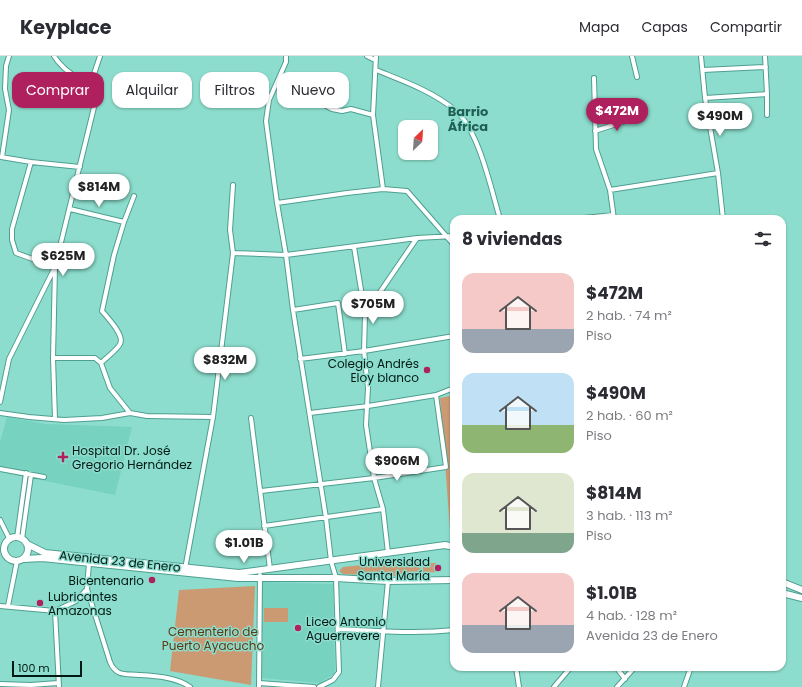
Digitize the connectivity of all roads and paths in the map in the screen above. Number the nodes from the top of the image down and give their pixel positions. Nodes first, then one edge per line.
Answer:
1 (9, 56) edge
2 (54, 56) edge
3 (100, 56) edge
4 (286, 56) edge
5 (368, 56) edge
6 (632, 56) edge
7 (701, 56) edge
8 (765, 56) edge
9 (376, 58) edge
10 (766, 67) junction
11 (376, 70) junction
12 (703, 70) junction
13 (70, 72) edge
14 (95, 72) edge
15 (282, 72) edge
16 (637, 77) dead end
17 (594, 78) dead end
18 (277, 82) edge
19 (2, 89) edge
20 (767, 94) junction
21 (705, 98) junction
22 (94, 108) edge
23 (332, 108) edge
24 (767, 115) dead end
25 (372, 116) junction
26 (635, 118) dead end
27 (595, 131) junction
28 (1, 157) edge
29 (31, 162) junction
30 (80, 167) junction
31 (718, 173) junction
32 (233, 185) dead end
33 (383, 189) junction
34 (610, 190) junction
35 (134, 196) dead end
36 (277, 203) junction
37 (70, 209) junction
38 (499, 215) edge
39 (613, 215) edge
40 (723, 215) edge
41 (124, 222) junction
42 (448, 237) junction
43 (417, 238) junction
44 (450, 240) edge
45 (354, 247) junction
46 (233, 253) junction
47 (286, 255) junction
48 (55, 267) junction
49 (292, 310) junction
50 (365, 314) junction
51 (450, 337) edge
52 (364, 352) junction
53 (345, 354) junction
54 (53, 358) junction
55 (300, 359) junction
56 (101, 363) junction
57 (450, 390) edge
58 (436, 395) junction
59 (0, 402) edge
60 (368, 406) junction
61 (0, 412) edge
62 (130, 413) junction
63 (310, 413) junction
64 (213, 416) junction
65 (251, 418) dead end
66 (55, 420) junction
67 (0, 469) edge
68 (26, 473) junction
69 (31, 475) junction
70 (44, 477) dead end
71 (374, 478) junction
72 (320, 483) junction
73 (261, 491) junction
74 (384, 509) junction
75 (326, 518) junction
76 (0, 520) edge
77 (264, 526) junction
78 (22, 540) junction
79 (5, 543) edge
80 (450, 546) edge
81 (3, 551) edge
82 (388, 553) junction
83 (24, 559) junction
84 (16, 561) junction
85 (331, 561) junction
86 (89, 562) junction
87 (270, 569) junction
88 (185, 571) junction
89 (260, 571) junction
90 (260, 578) junction
91 (336, 578) junction
92 (450, 580) edge
93 (388, 581) junction
94 (786, 584) edge
95 (87, 589) junction
96 (802, 590) edge
97 (786, 594) edge
98 (802, 598) edge
99 (0, 606) edge
100 (8, 606) junction
101 (55, 611) junction
102 (338, 629) junction
103 (450, 630) edge
104 (383, 632) junction
105 (516, 671) edge
106 (568, 671) edge
107 (619, 671) edge
108 (631, 671) edge
109 (690, 671) edge
110 (625, 679) junction
111 (0, 684) edge
112 (58, 685) edge
113 (259, 685) edge
114 (190, 687) edge
115 (314, 687) edge
116 (319, 687) edge
117 (378, 687) edge
118 (518, 687) edge
119 (554, 687) edge
120 (617, 687) edge
121 (684, 687) edge

1 - 19 street
2 - 13 street
3 - 14 street
4 - 15 street
5 - 9 street
6 - 16 street
7 - 12 street
8 - 10 street
9 - 11 street
10 - 12 street
10 - 20 street
11 - 25 street
11 - 38 street
12 - 21 street
17 - 27 street
18 - 36 street
19 - 28 street
20 - 21 street
20 - 24 street
21 - 31 street
22 - 30 street
23 - 25 street
25 - 33 street
26 - 27 street
27 - 34 street
28 - 29 street
29 - 30 street
29 - 48 street
30 - 37 street
31 - 34 street
31 - 40 street
32 - 46 street
33 - 36 street
33 - 42 street
34 - 39 street
35 - 41 street
36 - 47 street
37 - 41 street
37 - 48 street
41 - 56 street
42 - 43 street
42 - 44 street
43 - 45 street
43 - 50 street
45 - 47 street
45 - 50 street
46 - 47 street
46 - 64 street
47 - 49 street
48 - 54 street
48 - 59 street
49 - 53 street
49 - 55 street
50 - 52 street
51 - 52 street
52 - 53 street
52 - 60 street
53 - 55 street
54 - 56 street
54 - 66 street
55 - 63 street
56 - 62 street
57 - 58 street
58 - 60 street
58 - 71 street
60 - 63 street
60 - 71 street
61 - 66 street
62 - 64 street
62 - 66 street
63 - 72 street
64 - 88 street
65 - 73 street
67 - 68 street
68 - 69 street
68 - 78 street
69 - 70 street
69 - 78 street
71 - 72 street
71 - 74 street
72 - 73 street
72 - 75 street
73 - 77 street
74 - 75 street
74 - 82 street
75 - 77 street
75 - 85 street
76 - 79 street
77 - 87 street
78 - 79 main road
78 - 83 main road
78 - 88 main road, Avenida 23 de Enero
79 - 81 main road
80 - 82 main road, Avenida 23 de Enero
81 - 84 main road
82 - 85 main road, Avenida 23 de Enero
83 - 84 main road, Avenida 23 de Enero
83 - 86 main road, Avenida 23 de Enero
84 - 100 street
85 - 87 main road, Avenida 23 de Enero
85 - 91 street
86 - 88 main road, Avenida 23 de Enero
86 - 95 street
87 - 89 main road, Avenida 23 de Enero
88 - 89 main road, Avenida 23 de Enero
88 - 90 main road, Avenida 23 de Enero
89 - 90 street
90 - 91 main road, Avenida 23 de Enero
90 - 113 street
91 - 93 main road, Avenida 23 de Enero
91 - 102 street
92 - 93 main road, Avenida 23 de Enero
93 - 104 street
94 - 96 main road
95 - 101 street
95 - 114 street
97 - 98 main road
99 - 100 street
100 - 101 street
101 - 112 street
102 - 104 street
102 - 116 street
103 - 104 street
104 - 117 street
105 - 118 street
106 - 119 street
107 - 110 street
108 - 110 street
109 - 121 street
110 - 120 street
111 - 112 street
113 - 115 street

